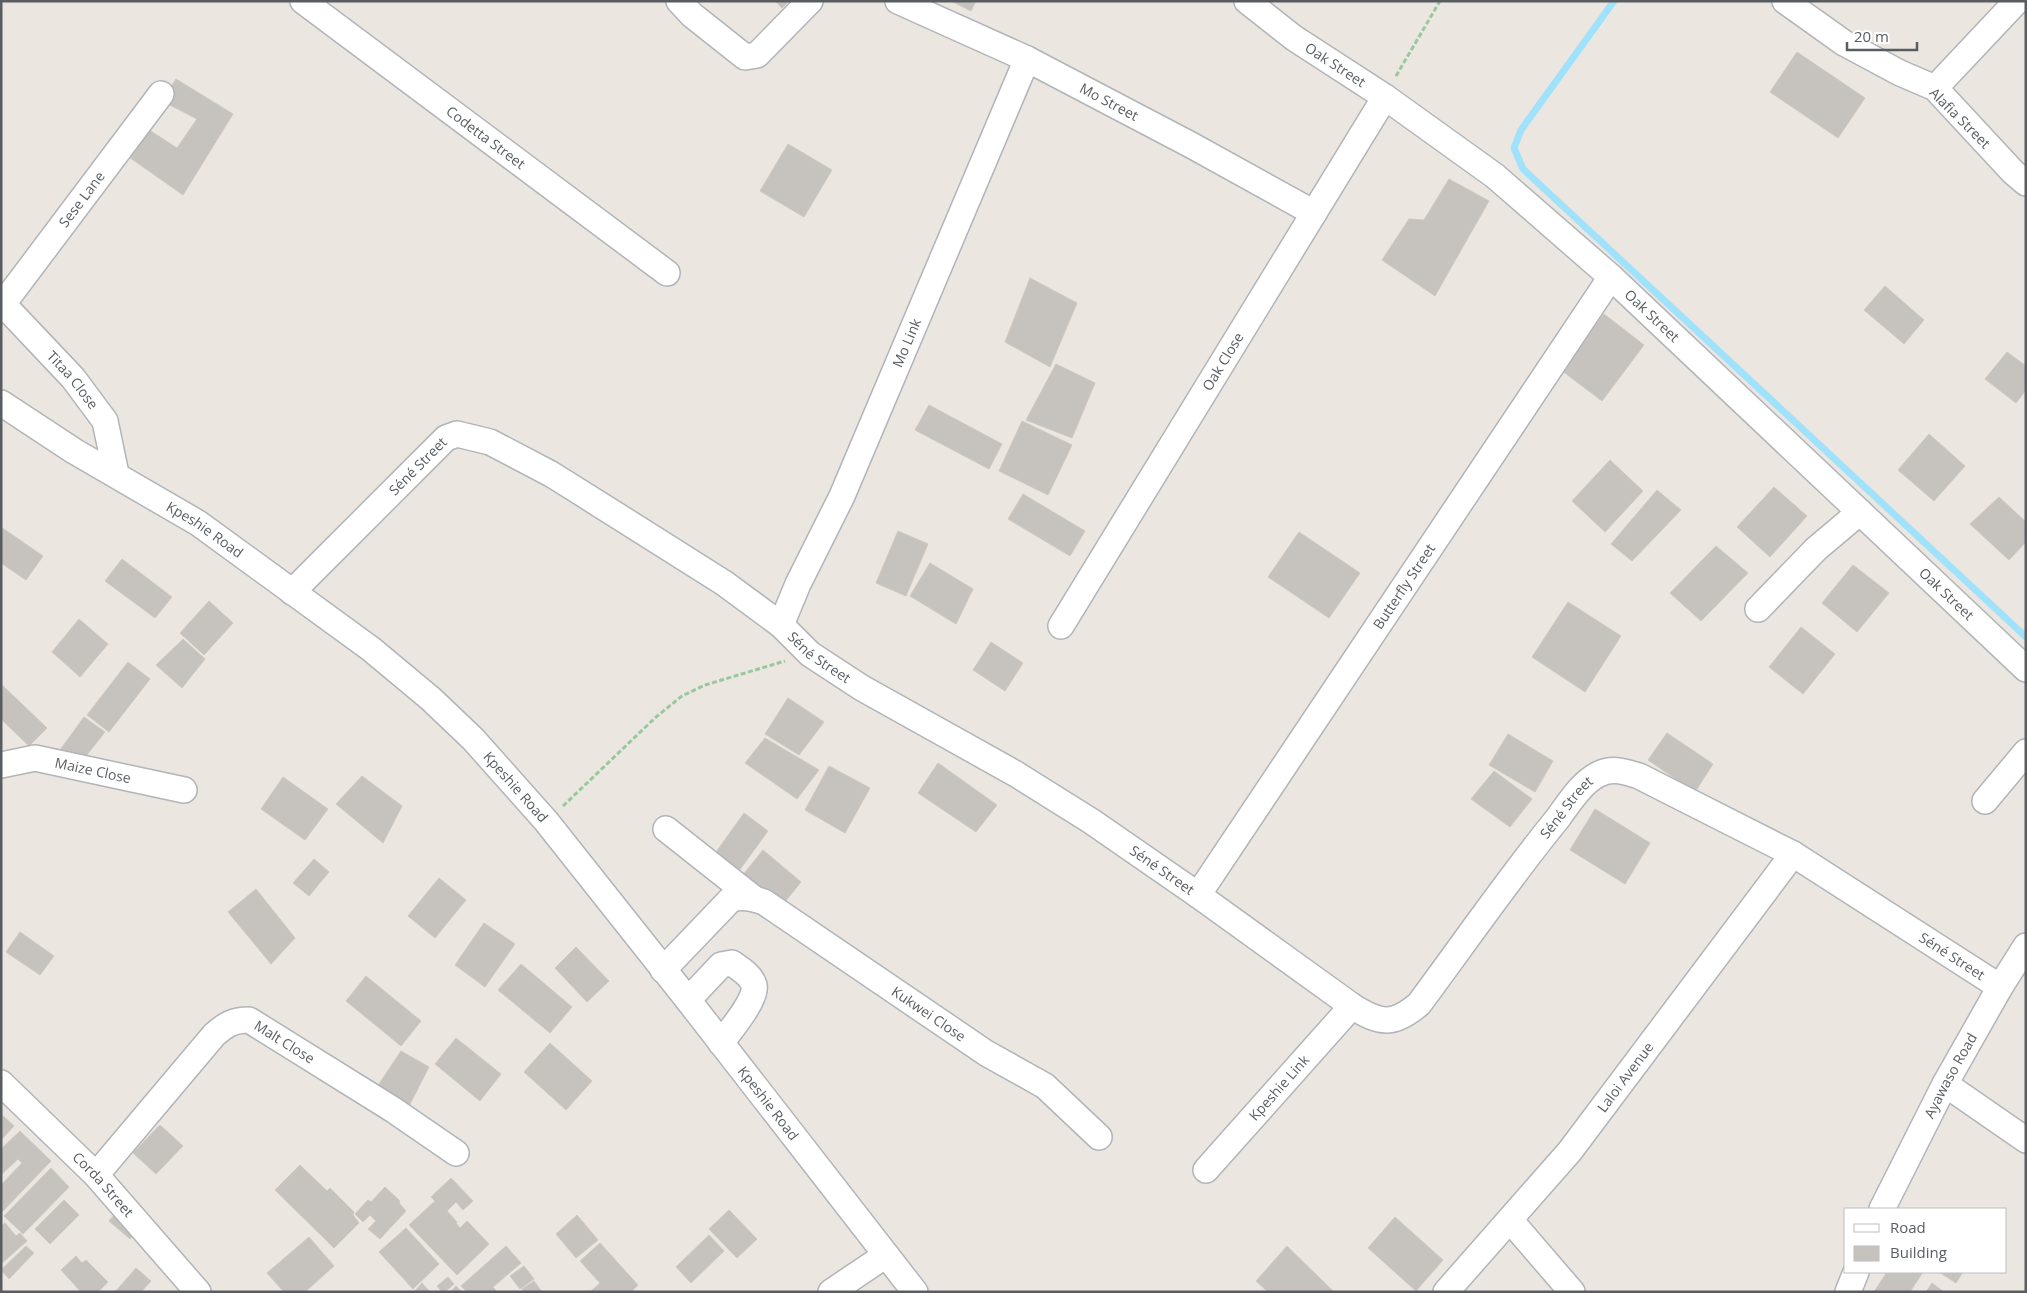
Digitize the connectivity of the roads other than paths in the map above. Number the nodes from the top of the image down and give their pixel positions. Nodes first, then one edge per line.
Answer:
1 (302, 1) edge
2 (679, 1) edge
3 (810, 1) edge
4 (898, 1) edge
5 (1247, 1) edge
6 (1785, 1) edge
7 (2017, 1) edge
8 (1027, 59) junction
9 (1935, 88) junction
10 (160, 94) dead end
11 (1385, 97) junction
12 (2026, 183) edge
13 (1314, 213) junction
14 (667, 272) dead end
15 (1611, 277) junction
16 (2, 303) edge
17 (1, 403) edge
18 (116, 474) junction
19 (1860, 512) junction
20 (292, 592) junction
21 (1758, 610) dead end
22 (781, 625) junction
23 (1061, 626) dead end
24 (2026, 669) edge
25 (2026, 752) edge
26 (1, 766) edge
27 (184, 790) dead end
28 (1985, 801) dead end
29 (666, 829) dead end
30 (1793, 854) junction
31 (1198, 895) junction
32 (752, 897) junction
33 (2026, 946) edge
34 (664, 970) junction
35 (2000, 987) junction
36 (688, 1000) junction
37 (1352, 1006) junction
38 (721, 1043) junction
39 (1, 1082) edge
40 (1945, 1084) junction
41 (1099, 1137) dead end
42 (2026, 1140) edge
43 (456, 1153) dead end
44 (1206, 1170) dead end
45 (96, 1175) junction
46 (1883, 1208) edge
47 (1510, 1220) junction
48 (886, 1255) junction
49 (1856, 1273) edge
50 (198, 1292) edge
51 (831, 1292) edge
52 (915, 1292) edge
53 (1446, 1292) edge
54 (1572, 1292) edge
55 (1848, 1292) edge

1 - 14 street, Codetta Street
2 - 3 street
4 - 8 street, Mo Street
5 - 11 street, Oak Street
6 - 9 street, Alafia Street
7 - 9 street
8 - 13 street, Mo Street
8 - 22 street, Mo Link
9 - 12 street, Alafia Street
10 - 16 street, Sese Lane
11 - 13 street, Oak Close
11 - 15 street, Oak Street
13 - 23 street, Oak Close
15 - 19 street, Oak Street
15 - 31 street, Butterfly Street
16 - 18 street, Titaa Close
17 - 18 street, Kpeshie Road
18 - 20 street, Kpeshie Road
19 - 21 street
19 - 24 street, Oak Street
20 - 22 street, Séné Street
20 - 34 street, Kpeshie Road
22 - 31 street, Séné Street
25 - 28 street
26 - 27 street, Maize Close
29 - 32 street, Kukwei Close
30 - 35 street, Séné Street
30 - 37 street, Séné Street
30 - 47 street, Laloi Avenue
31 - 37 street, Séné Street
32 - 34 street
32 - 41 street, Kukwei Close
33 - 35 street, Ayawaso Road
34 - 36 street, Kpeshie Road
35 - 40 street, Ayawaso Road
36 - 38 street, Kpeshie Road
36 - 38 street
37 - 44 street, Kpeshie Link
38 - 48 street, Kpeshie Road
39 - 45 street, Corda Street
40 - 42 street
40 - 46 street, Ayawaso Road
43 - 45 street, Malt Close
45 - 50 street, Corda Street
47 - 53 street, Laloi Avenue
47 - 54 street
48 - 51 street
48 - 52 street, Kpeshie Road
49 - 55 street

